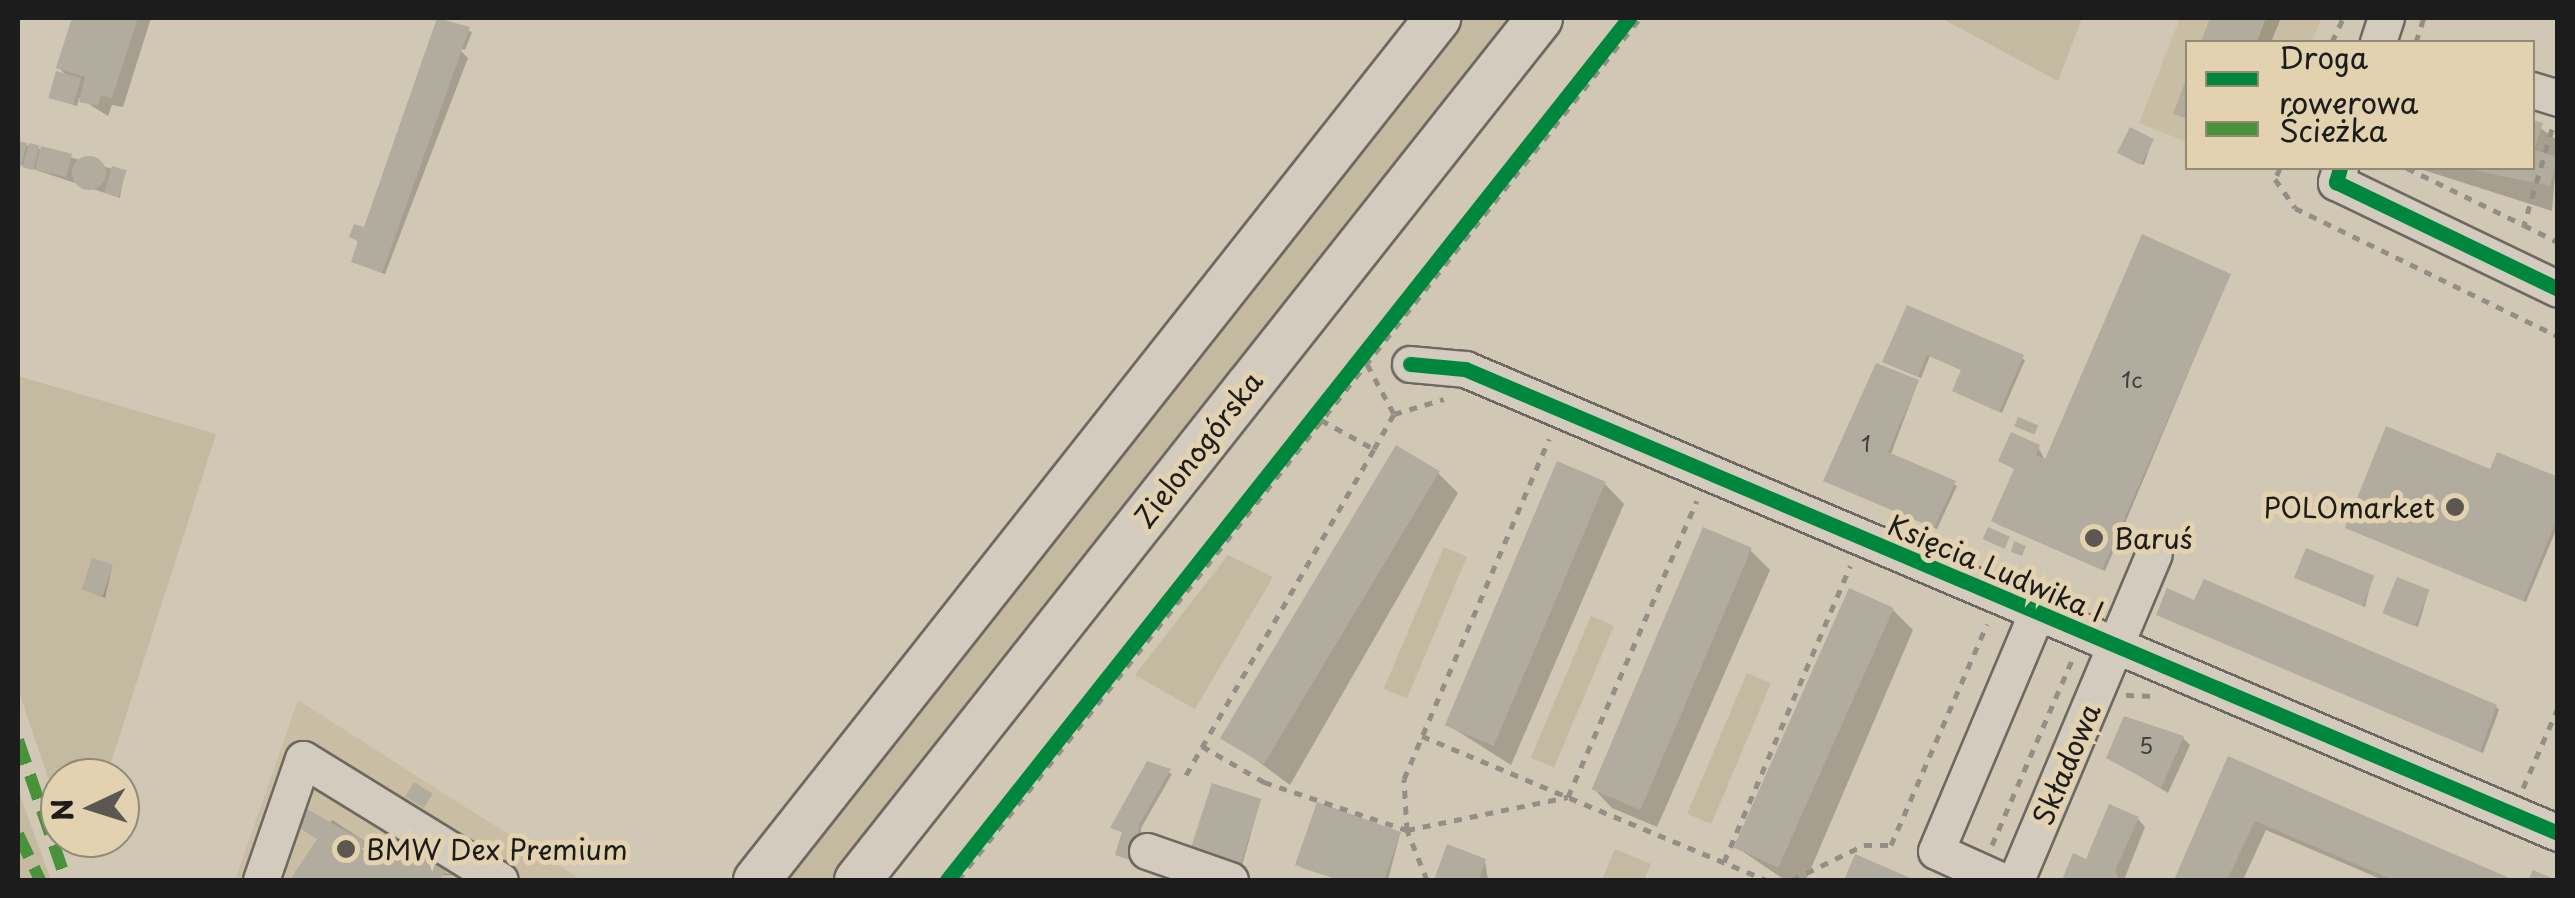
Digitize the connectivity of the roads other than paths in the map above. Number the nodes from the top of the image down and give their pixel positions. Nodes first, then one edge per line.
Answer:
1 (1438, 18) edge
2 (1539, 18) edge
3 (2339, 170) edge
4 (2558, 289) edge
5 (1410, 364) dead end
6 (2154, 554) dead end
7 (2032, 623) junction
8 (2116, 647) junction
9 (2558, 833) edge
10 (1147, 851) dead end
11 (261, 880) edge
12 (500, 880) edge
13 (756, 880) edge
14 (857, 880) edge
15 (1230, 880) edge
16 (2000, 880) edge
17 (2016, 880) edge

1 - 13 main road
2 - 14 main road, Zielonogórska
3 - 4 street
5 - 7 street, Księcia Ludwika I
6 - 8 street, Składowa
7 - 8 street, Księcia Ludwika I
7 - 16 street
8 - 9 street, Księcia Ludwika I
8 - 17 street, Składowa
10 - 15 street
11 - 12 street

